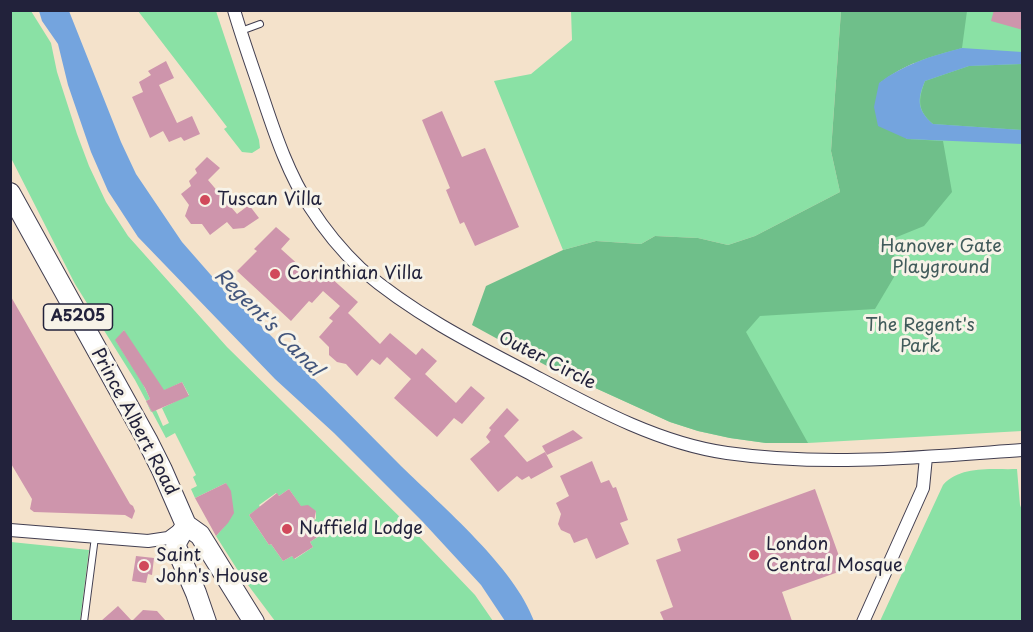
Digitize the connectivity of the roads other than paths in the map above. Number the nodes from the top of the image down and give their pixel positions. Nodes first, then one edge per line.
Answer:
1 (234, 10) edge
2 (260, 24) dead end
3 (240, 31) junction
4 (10, 194) edge
5 (1023, 451) edge
6 (926, 458) junction
7 (186, 525) junction
8 (10, 530) edge
9 (95, 536) junction
10 (84, 621) edge
11 (206, 621) edge
12 (254, 621) edge
13 (863, 621) edge

1 - 3 street, Outer Circle
2 - 3 lane
3 - 6 street, Outer Circle
4 - 7 main road, Prince Albert Road / A5205
5 - 6 street, Outer Circle
6 - 13 street
7 - 9 street
7 - 11 main road
7 - 12 main road, Prince Albert Road / A5205
8 - 9 street
9 - 10 lane

